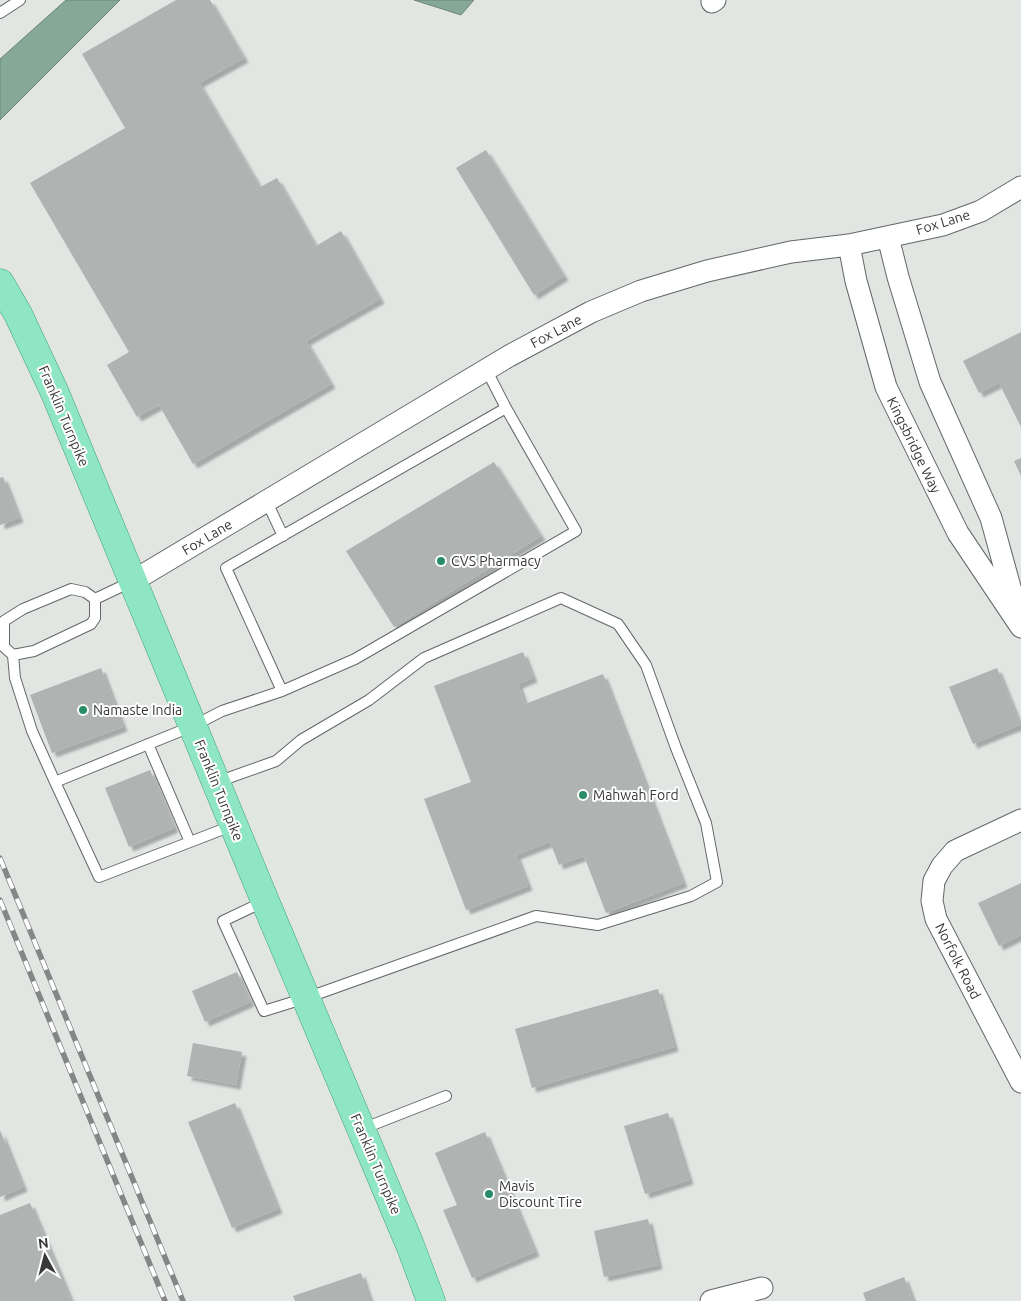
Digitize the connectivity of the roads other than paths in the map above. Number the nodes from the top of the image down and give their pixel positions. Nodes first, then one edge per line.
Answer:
1 (20, 0) edge
2 (0, 13) edge
3 (1021, 187) edge
4 (888, 237) junction
5 (848, 245) junction
6 (0, 283) edge
7 (486, 370) junction
8 (506, 408) junction
9 (267, 502) junction
10 (283, 536) junction
11 (133, 581) junction
12 (95, 600) junction
13 (1021, 627) edge
14 (13, 654) junction
15 (282, 691) junction
16 (193, 726) junction
17 (148, 744) junction
18 (55, 782) junction
19 (216, 782) junction
20 (1021, 820) edge
21 (234, 825) junction
22 (190, 842) junction
23 (265, 901) junction
24 (306, 998) junction
25 (1021, 1082) edge
26 (446, 1096) dead end
27 (361, 1129) junction
28 (762, 1288) dead end
29 (431, 1301) edge
30 (711, 1301) edge

1 - 2 lane
3 - 4 street, Fox Lane
4 - 5 street, Fox Lane
4 - 13 street, Kingsbridge Way
5 - 7 street, Fox Lane
5 - 13 street, Kingsbridge Way
6 - 11 main road, Franklin Turnpike
7 - 8 lane
7 - 9 street, Fox Lane
8 - 10 lane
8 - 15 lane
9 - 10 lane
9 - 11 street, Fox Lane
10 - 15 lane
11 - 12 lane
11 - 16 main road, Franklin Turnpike
12 - 14 lane
12 - 14 lane
14 - 18 lane
15 - 16 lane
16 - 17 lane
16 - 19 main road, Franklin Turnpike
17 - 18 lane
17 - 22 lane
18 - 22 lane
19 - 21 main road, Franklin Turnpike
19 - 24 lane
20 - 25 street, Norfolk Road
21 - 22 lane
21 - 23 main road, Franklin Turnpike
23 - 24 main road, Franklin Turnpike
23 - 24 lane
24 - 27 main road, Franklin Turnpike
26 - 27 lane
27 - 29 main road, Franklin Turnpike
28 - 30 street

